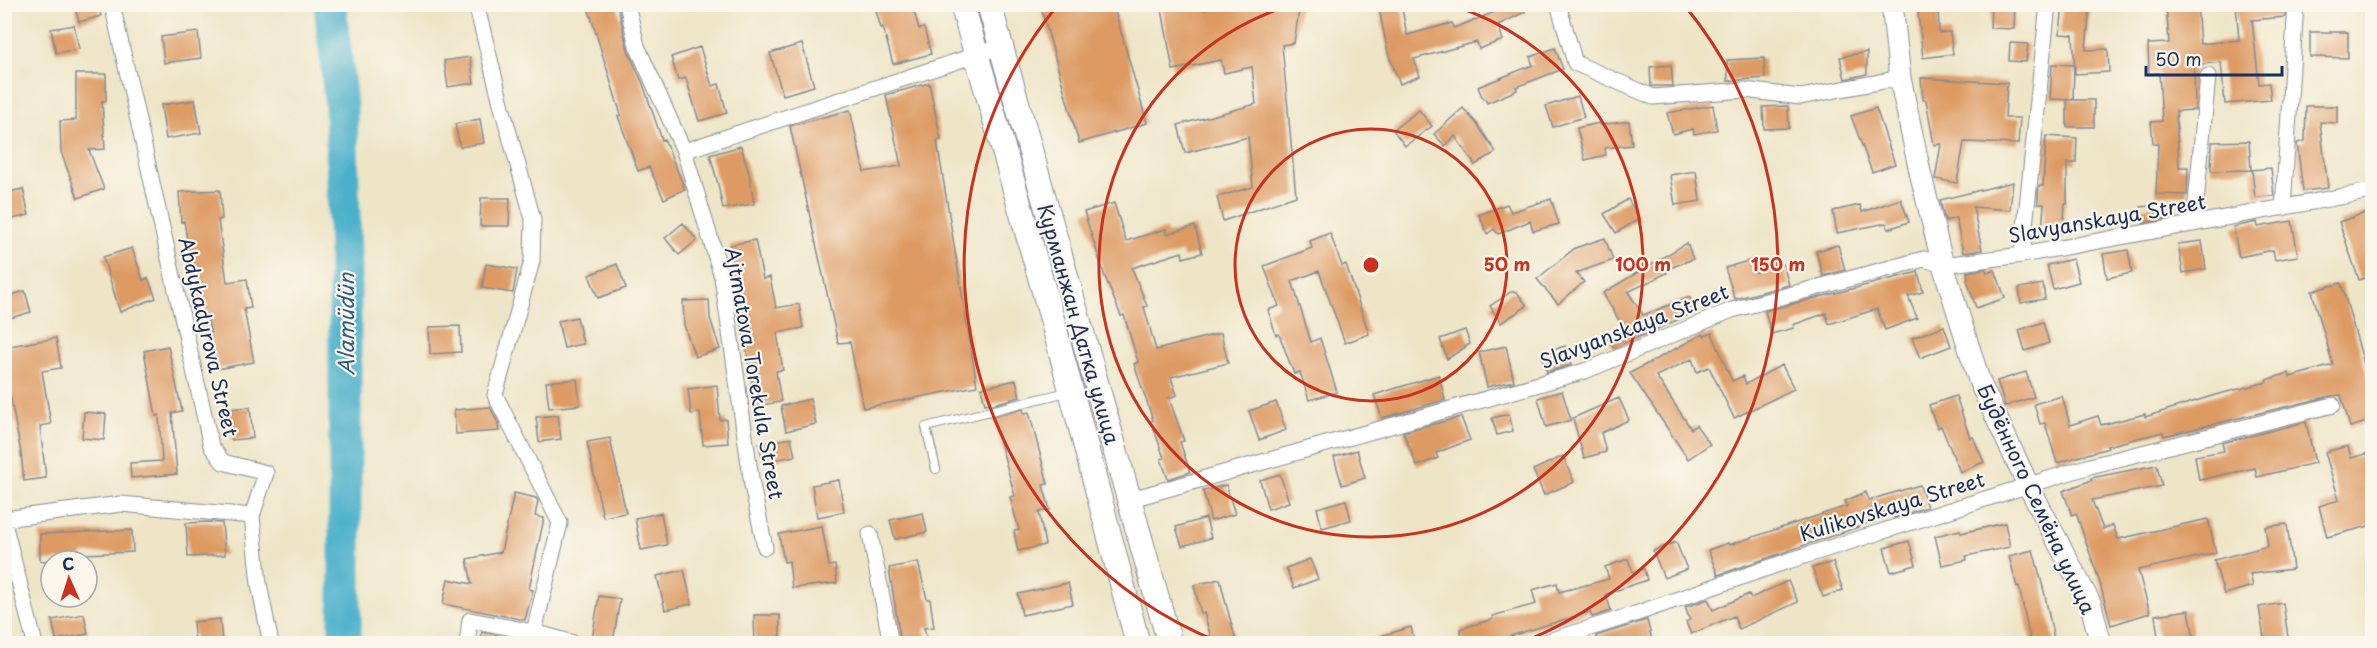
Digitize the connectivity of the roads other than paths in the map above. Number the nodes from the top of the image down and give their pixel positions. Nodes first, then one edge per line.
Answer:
1 (112, 4) edge
2 (477, 4) edge
3 (627, 4) edge
4 (962, 4) edge
5 (989, 4) edge
6 (1558, 4) edge
7 (1892, 4) edge
8 (2048, 4) edge
9 (2296, 4) edge
10 (1000, 47) junction
11 (977, 54) junction
12 (2208, 76) dead end
13 (1900, 78) junction
14 (684, 151) junction
15 (2373, 191) edge
16 (2283, 208) junction
17 (2194, 224) junction
18 (2022, 255) junction
19 (1943, 265) junction
20 (1072, 391) junction
21 (2332, 405) dead end
22 (936, 469) dead end
23 (2028, 485) junction
24 (1128, 500) junction
25 (252, 516) junction
26 (4, 519) edge
27 (4, 523) edge
28 (870, 534) dead end
29 (765, 547) dead end
30 (534, 632) junction
31 (35, 644) edge
32 (272, 644) edge
33 (467, 644) edge
34 (577, 644) edge
35 (891, 644) edge
36 (1138, 644) edge
37 (1170, 644) edge
38 (1539, 644) edge
39 (2101, 644) edge

1 - 25 street, Abdykadyrova Street
2 - 30 street
3 - 14 street, Ajtmatova Torekula Street
4 - 11 main road, Курманжан Датка улица
5 - 10 main road, Курманжан Датка улица
6 - 13 street
7 - 13 street, Будённого Семёна улица
8 - 18 street
9 - 16 street
10 - 11 street
10 - 24 main road, Курманжан Датка улица
11 - 14 street
11 - 20 main road, Курманжан Датка улица
12 - 17 street
13 - 19 street, Будённого Семёна улица
14 - 29 street, Ajtmatova Torekula Street
15 - 16 street, Slavyanskaya Street
16 - 17 street, Slavyanskaya Street
17 - 18 street, Slavyanskaya Street
18 - 19 street, Slavyanskaya Street
19 - 23 street, Будённого Семёна улица
19 - 24 street, Slavyanskaya Street
20 - 22 lane
20 - 36 main road, Курманжан Датка улица
21 - 23 street, Kulikovskaya Street
23 - 38 street, Kulikovskaya Street
23 - 39 street, Будённого Семёна улица
24 - 37 main road, Курманжан Датка улица
25 - 26 street
25 - 32 street, Abdykadyrova Street
27 - 31 street
28 - 35 street
30 - 33 street
30 - 34 street

